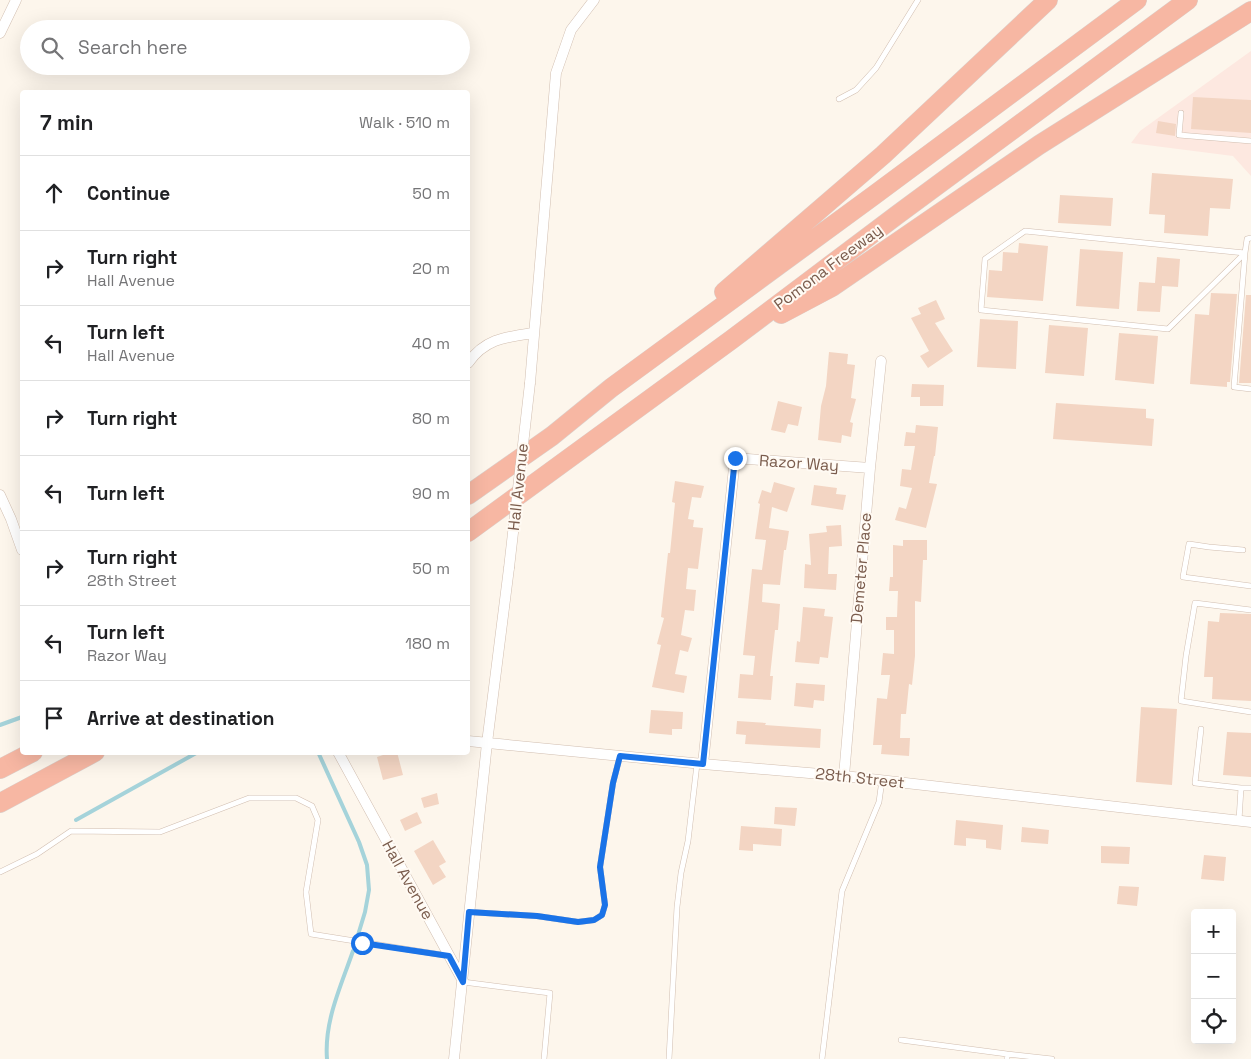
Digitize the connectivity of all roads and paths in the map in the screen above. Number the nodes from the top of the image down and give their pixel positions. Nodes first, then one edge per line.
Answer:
1 (16, 0) edge
2 (594, 0) edge
3 (918, 0) edge
4 (1048, 0) edge
5 (1137, 0) edge
6 (1188, 0) edge
7 (1251, 10) edge
8 (0, 32) edge
9 (839, 99) dead end
10 (1181, 113) dead end
11 (1251, 141) edge
12 (1251, 238) edge
13 (1245, 253) junction
14 (533, 334) junction
15 (732, 340) junction
16 (470, 361) edge
17 (881, 361) dead end
18 (610, 388) junction
19 (1251, 389) edge
20 (870, 468) junction
21 (470, 494) edge
22 (0, 495) edge
23 (470, 531) edge
24 (20, 544) edge
25 (1243, 550) dead end
26 (1251, 586) edge
27 (1251, 610) edge
28 (1251, 712) edge
29 (1201, 730) dead end
30 (470, 741) edge
31 (487, 743) junction
32 (27, 755) edge
33 (90, 755) edge
34 (340, 755) edge
35 (620, 756) junction
36 (700, 764) junction
37 (0, 769) edge
38 (844, 776) junction
39 (882, 780) junction
40 (1241, 788) junction
41 (1251, 788) edge
42 (0, 803) edge
43 (1238, 821) junction
44 (1251, 822) edge
45 (0, 872) edge
46 (469, 912) junction
47 (449, 956) junction
48 (463, 982) junction
49 (901, 1040) dead end
50 (1007, 1056) edge
51 (454, 1059) edge
52 (544, 1059) edge
53 (669, 1059) edge
54 (822, 1059) edge
55 (1052, 1059) edge

1 - 8 street
2 - 14 street, Hall Avenue
3 - 9 lane
4 - 18 highway
5 - 18 highway, Pomona Freeway
6 - 15 highway, Pomona Freeway
7 - 15 highway
10 - 11 lane
12 - 13 lane
13 - 13 lane
13 - 19 lane
14 - 16 street
14 - 31 street, Hall Avenue, bridge
15 - 23 highway, Pomona Freeway
17 - 20 street, Demeter Place
18 - 21 highway, Pomona Freeway
20 - 36 street, Razor Way
20 - 38 street, Demeter Place
22 - 24 street
25 - 26 lane
27 - 28 lane
29 - 40 lane
30 - 31 street, 28th Street
31 - 35 street, 28th Street
31 - 46 street, Hall Avenue
32 - 37 highway
33 - 42 highway
34 - 47 street, Hall Avenue
35 - 36 street, 28th Street
35 - 46 lane
36 - 38 street, 28th Street
36 - 53 lane
38 - 39 street, 28th Street
39 - 43 street, 28th Street
39 - 54 lane
40 - 41 lane
40 - 43 lane
43 - 44 street, 28th Street
45 - 47 lane
46 - 48 street, Hall Avenue
47 - 48 street, Hall Avenue
48 - 51 street, Hall Avenue
48 - 52 lane
49 - 50 lane
50 - 55 lane

